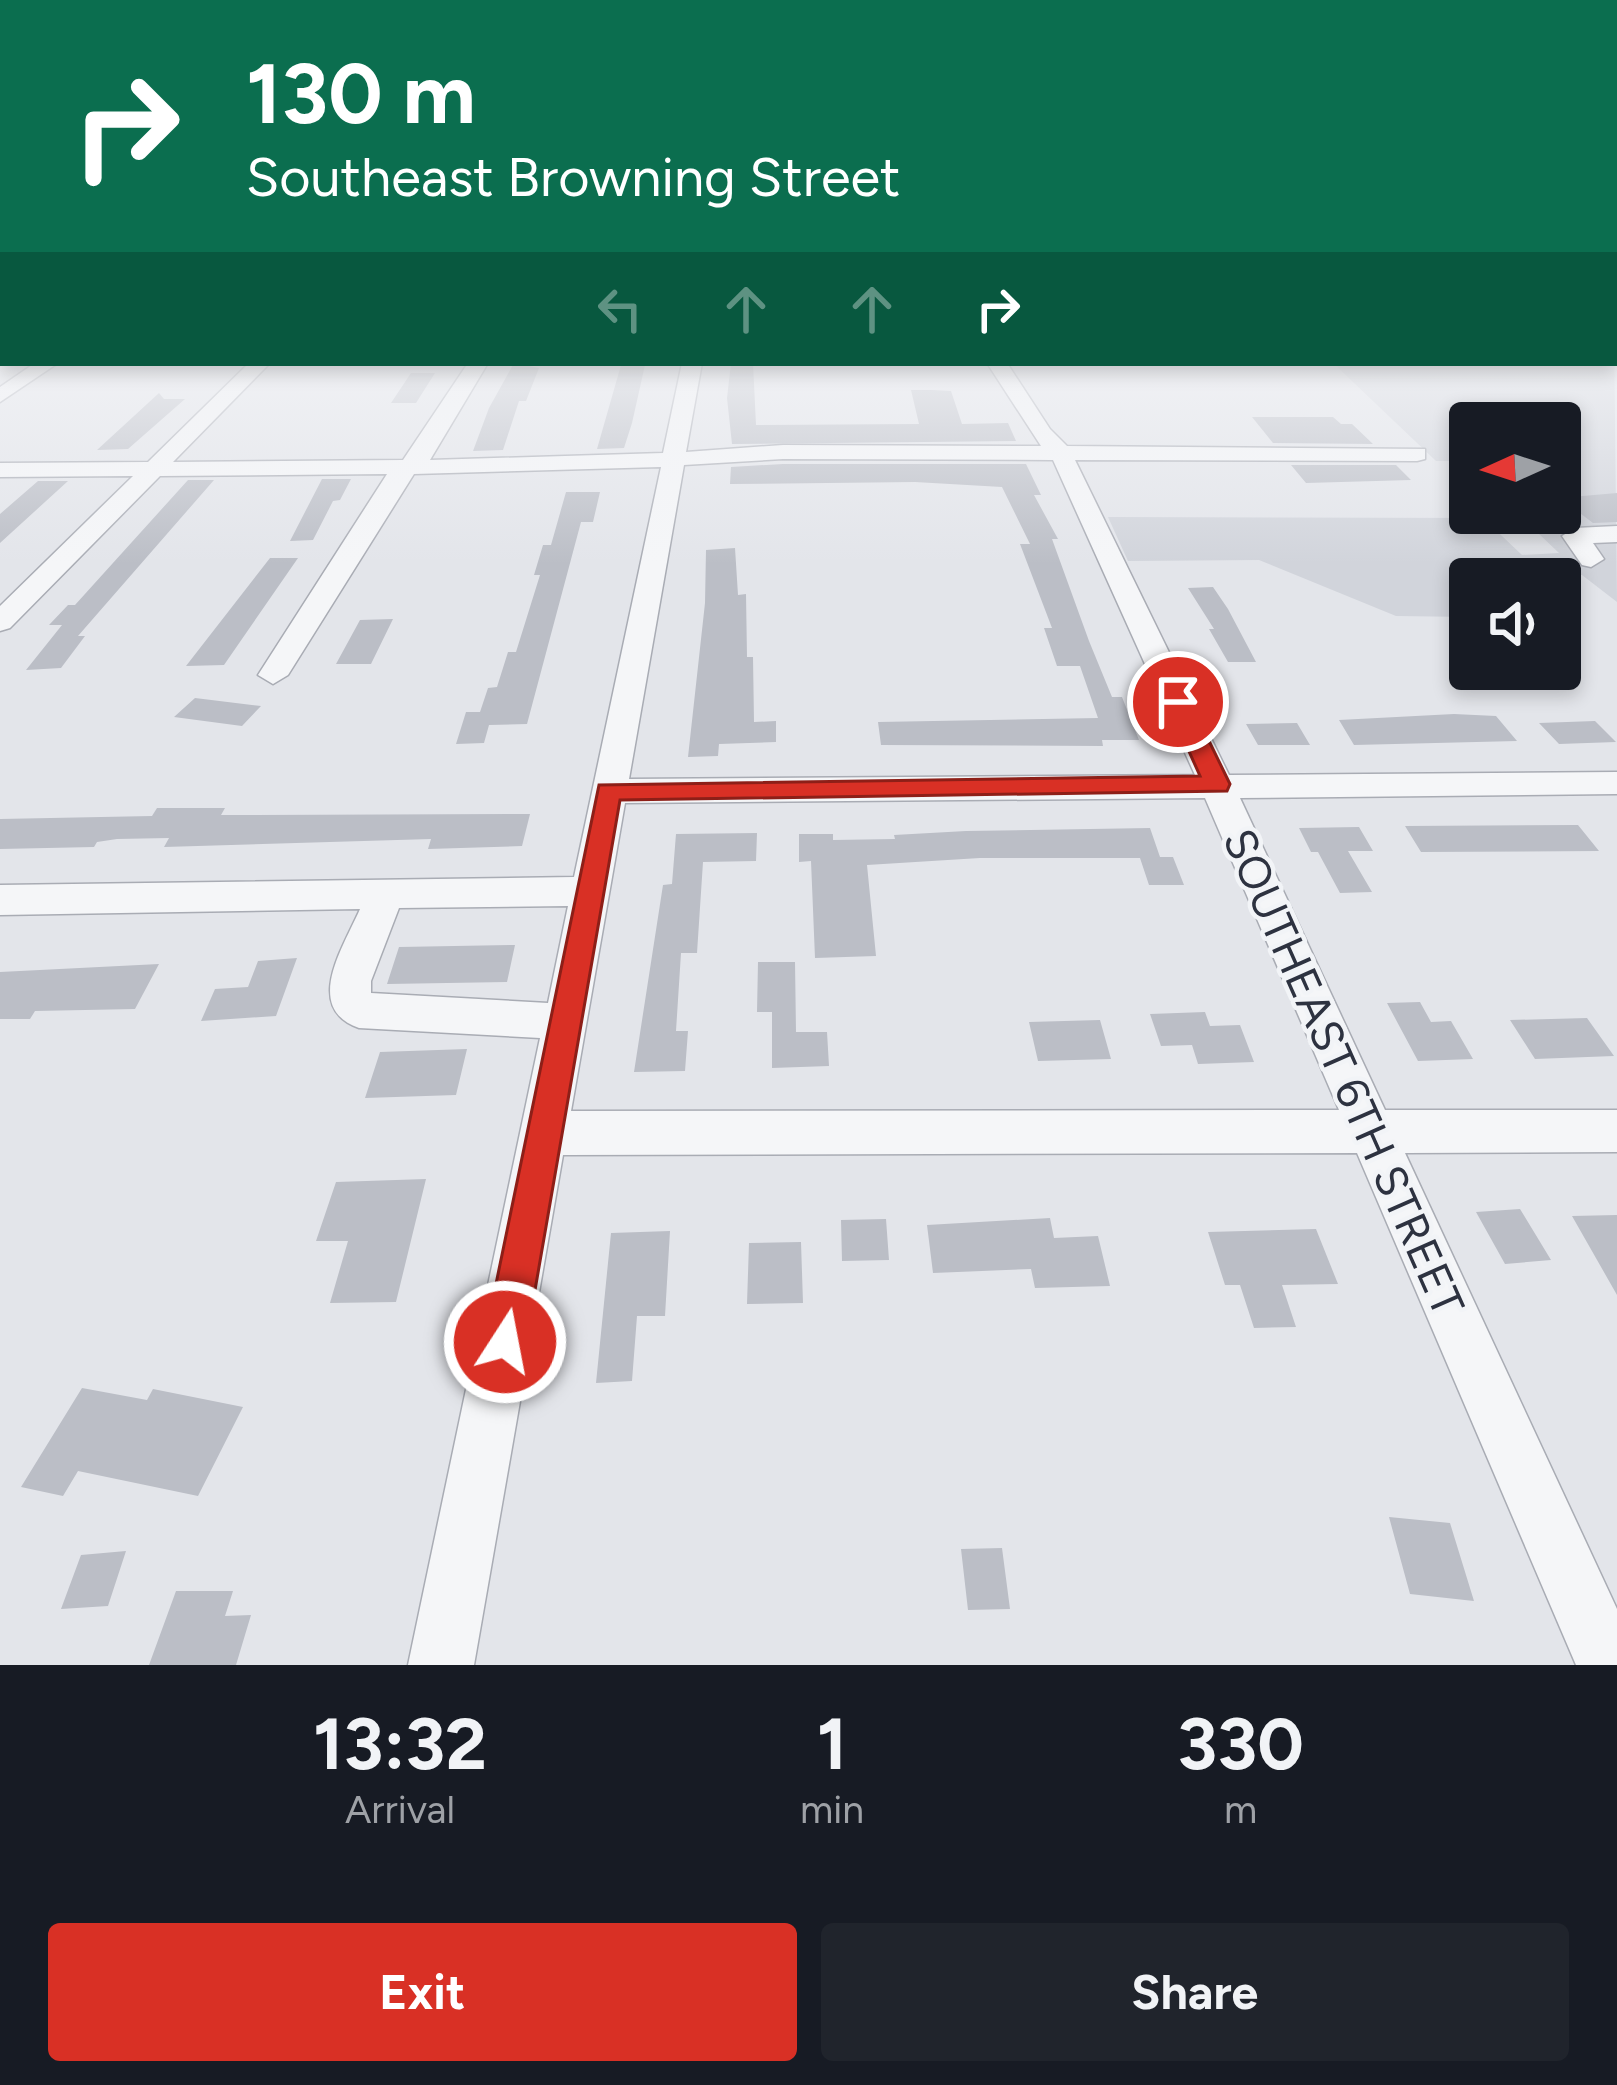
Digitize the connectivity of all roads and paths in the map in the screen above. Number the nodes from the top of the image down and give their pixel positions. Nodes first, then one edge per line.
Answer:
1 (214, 409) edge
2 (450, 409) edge
3 (682, 409) edge
4 (1028, 409) edge
5 (1061, 454) junction
6 (1417, 454) dead end
7 (671, 461) junction
8 (414, 466) junction
9 (154, 469) junction
10 (3, 472) edge
11 (1617, 534) edge
12 (1591, 559) dead end
13 (0, 622) edge
14 (273, 675) dead end
15 (1617, 783) edge
16 (1217, 784) junction
17 (609, 791) junction
18 (590, 891) junction
19 (385, 894) junction
20 (0, 900) edge
21 (566, 1022) junction
22 (1617, 1131) edge
23 (545, 1133) junction
24 (1370, 1134) junction
25 (442, 1665) edge
26 (1609, 1665) edge

1 - 9 street
2 - 8 street
3 - 7 street
4 - 5 street, SOUTHEAST 6TH STREET
5 - 6 street
5 - 7 street
5 - 16 street, SOUTHEAST 6TH STREET
7 - 8 street
7 - 17 street
8 - 9 street
8 - 14 street
9 - 10 street
9 - 13 street
11 - 12 street
15 - 16 street
16 - 17 street
16 - 24 street, SOUTHEAST 6TH STREET
17 - 18 street
18 - 19 street
18 - 21 street
19 - 20 street
19 - 21 street
21 - 23 street
22 - 24 street
23 - 24 street
23 - 25 street
24 - 26 street, SOUTHEAST 6TH STREET

